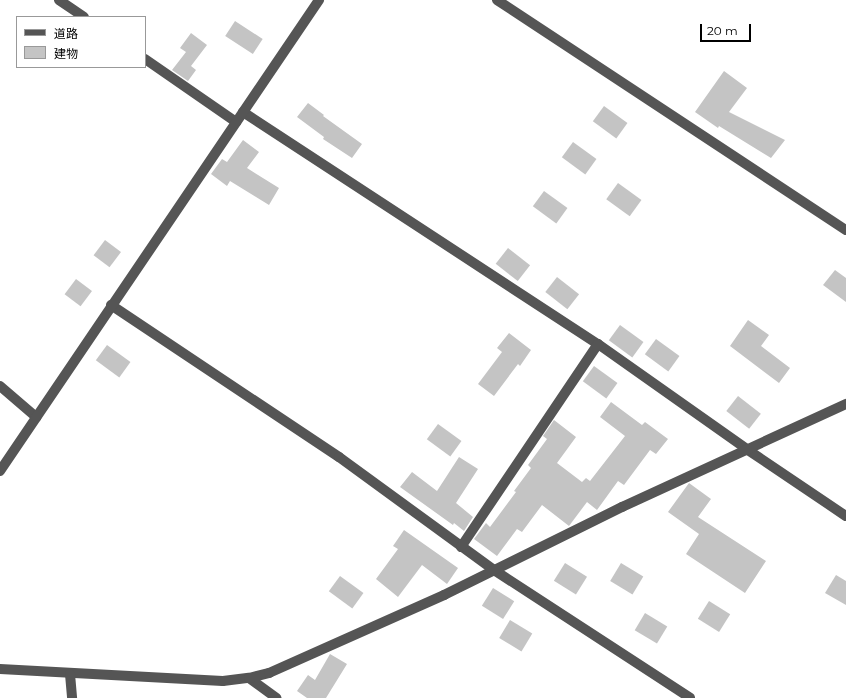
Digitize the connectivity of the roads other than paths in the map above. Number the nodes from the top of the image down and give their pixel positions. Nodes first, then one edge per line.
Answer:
1 (59, 0) edge
2 (319, 0) edge
3 (497, 0) edge
4 (83, 16) edge
5 (146, 60) edge
6 (243, 112) junction
7 (236, 122) junction
8 (846, 230) edge
9 (111, 305) junction
10 (598, 344) junction
11 (0, 386) edge
12 (846, 404) edge
13 (36, 417) junction
14 (748, 450) junction
15 (0, 471) edge
16 (846, 516) edge
17 (461, 546) junction
18 (494, 570) junction
19 (0, 669) edge
20 (70, 674) junction
21 (250, 678) junction
22 (72, 698) edge
23 (278, 698) edge
24 (690, 698) edge

1 - 4 street
2 - 6 street
3 - 8 street
5 - 7 street
6 - 7 street
6 - 10 street
7 - 9 street
9 - 13 street
9 - 17 street
10 - 14 street
10 - 17 street
11 - 13 street
12 - 14 street
13 - 15 street
14 - 16 street
14 - 18 street
17 - 18 street
18 - 21 street
18 - 24 street
19 - 20 street
20 - 21 street
20 - 22 street
21 - 23 street

